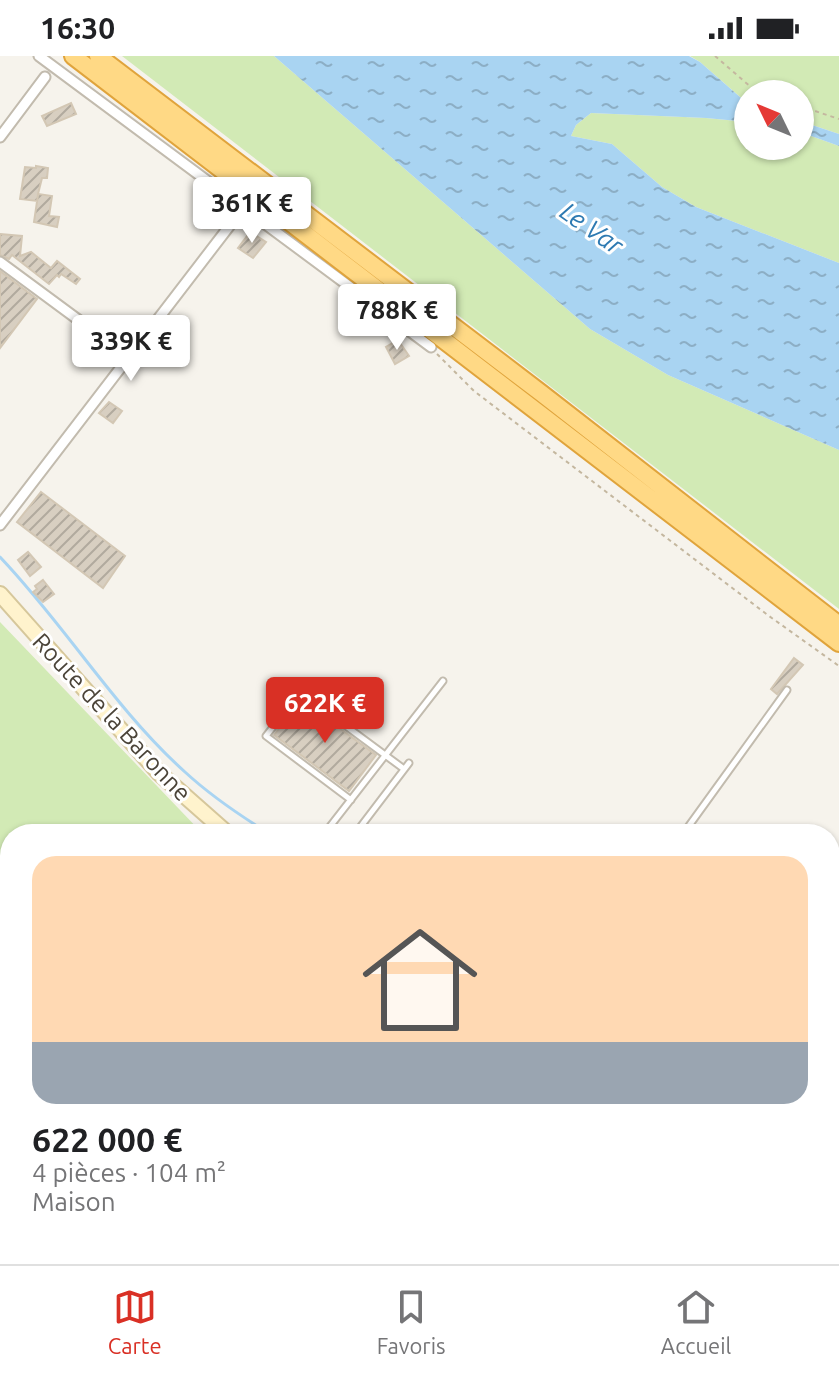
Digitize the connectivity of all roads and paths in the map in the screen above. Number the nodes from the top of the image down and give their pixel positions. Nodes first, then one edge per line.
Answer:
1 (39, 56) edge
2 (73, 56) edge
3 (98, 56) edge
4 (715, 56) edge
5 (45, 77) dead end
6 (743, 80) edge
7 (814, 111) edge
8 (839, 119) edge
9 (0, 137) edge
10 (234, 220) dead end
11 (0, 262) edge
12 (431, 347) joint
13 (130, 358) junction
14 (0, 525) edge
15 (0, 594) edge
16 (839, 625) edge
17 (839, 643) edge
18 (839, 666) edge
19 (443, 681) dead end
20 (787, 690) dead end
21 (386, 755) junction
22 (409, 763) dead end
23 (404, 769) junction
24 (351, 800) junction
25 (216, 824) edge
26 (332, 824) edge
27 (363, 824) edge
28 (690, 824) edge

1 - 12 street
2 - 17 highway
3 - 16 highway
4 - 6 path
5 - 9 street
7 - 8 path
10 - 13 street
11 - 13 street
12 - 18 path
13 - 14 street
15 - 25 main road, Route de la Baronne
19 - 21 lane
20 - 28 lane
21 - 23 lane
21 - 24 lane
21 - 24 lane
22 - 23 lane
23 - 27 lane
24 - 26 lane

